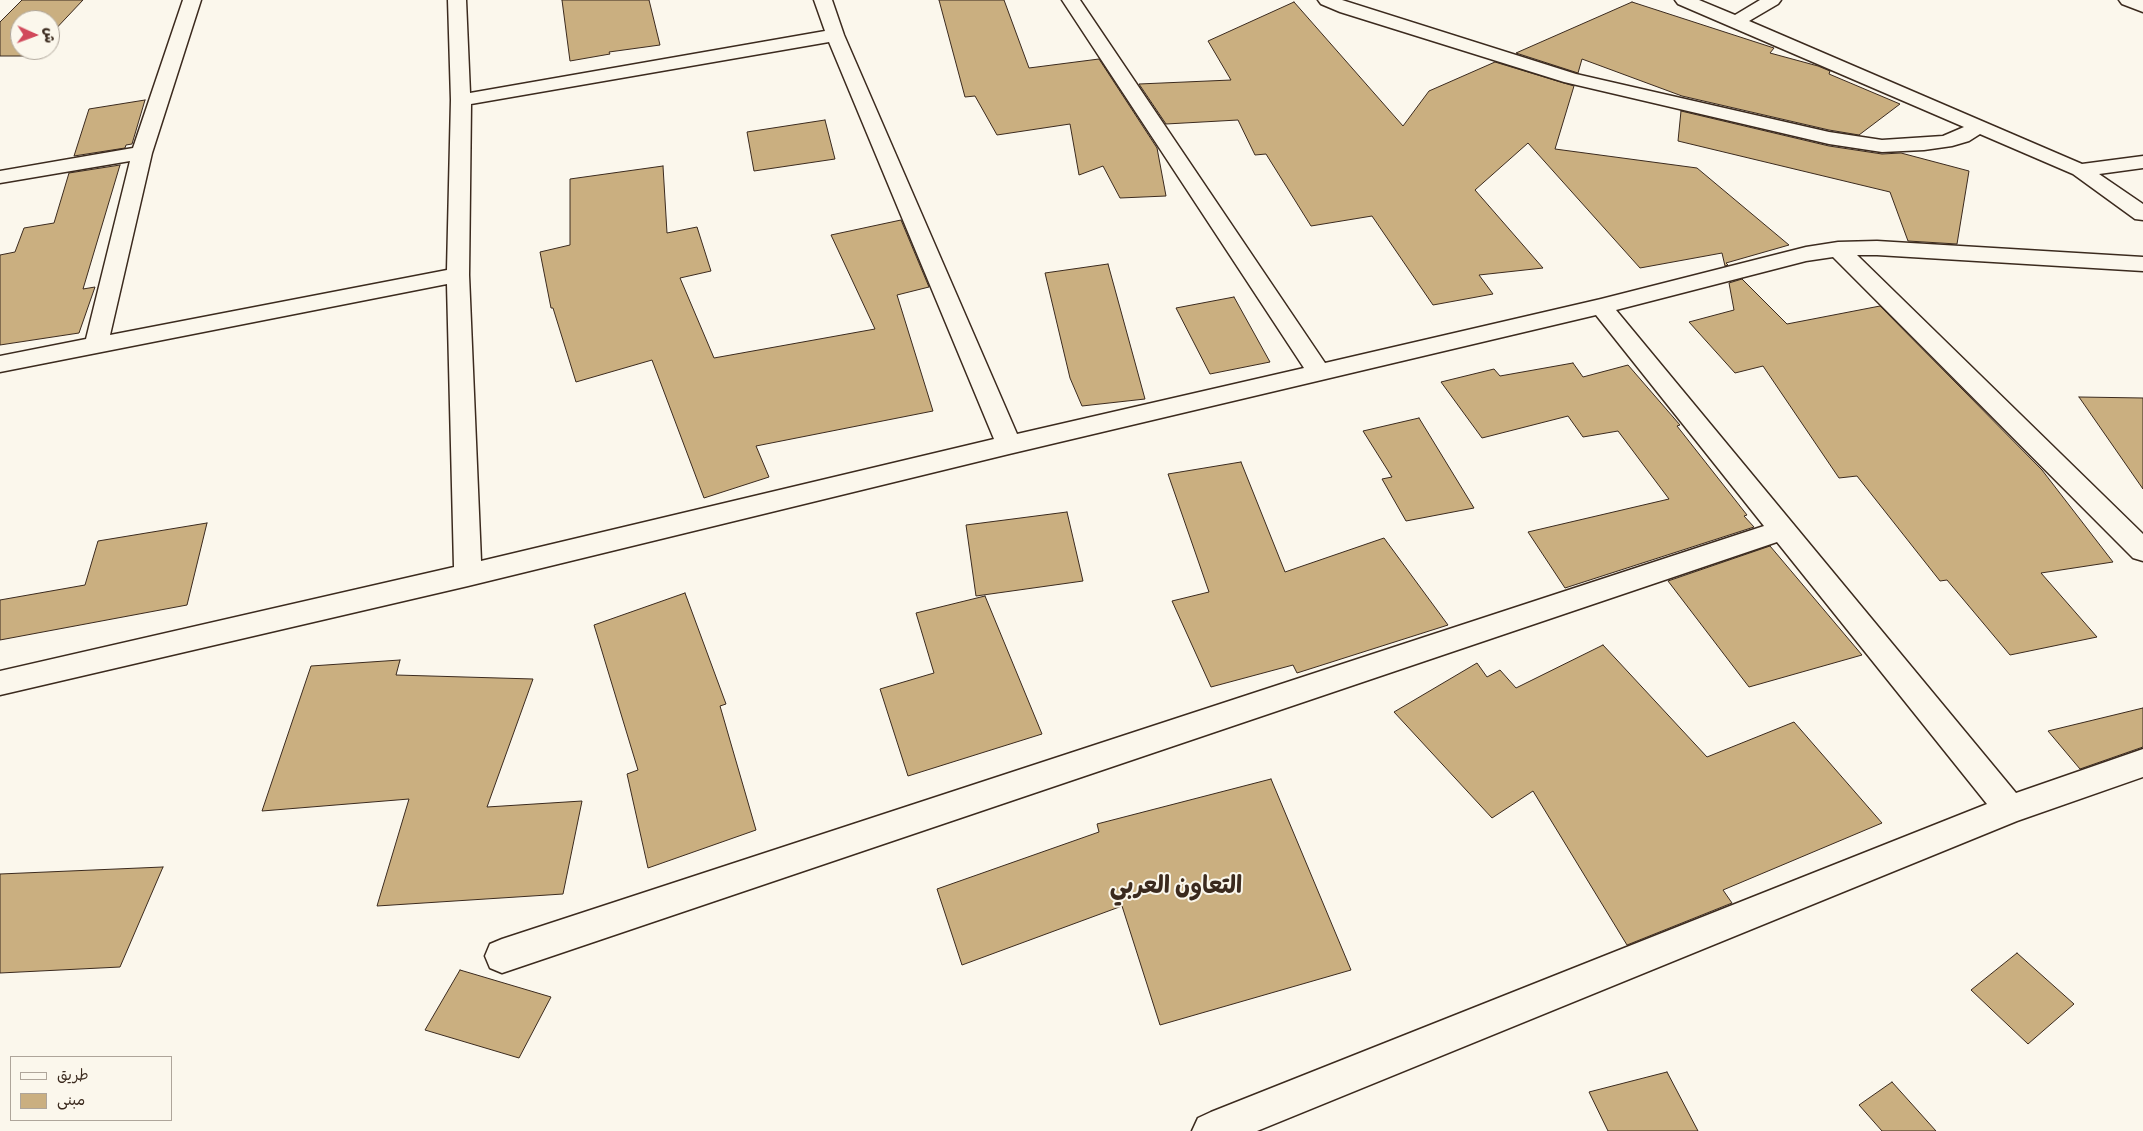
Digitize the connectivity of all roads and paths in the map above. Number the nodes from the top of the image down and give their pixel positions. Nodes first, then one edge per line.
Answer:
1 (192, 0) edge
2 (457, 0) edge
3 (823, 0) edge
4 (1071, 0) edge
5 (1327, 0) edge
6 (1684, 0) edge
7 (1772, 0) edge
8 (2128, 0) edge
9 (2143, 7) edge
10 (1736, 22) junction
11 (835, 35) junction
12 (462, 100) junction
13 (1980, 126) junction
14 (142, 153) junction
15 (2143, 162) edge
16 (2080, 170) junction
17 (0, 177) edge
18 (2143, 214) edge
19 (1838, 249) junction
20 (2143, 264) edge
21 (458, 274) junction
22 (1601, 306) junction
23 (96, 345) junction
24 (0, 364) edge
25 (1320, 372) junction
26 (1009, 445) junction
27 (1782, 530) junction
28 (2143, 551) edge
29 (468, 575) junction
30 (0, 683) edge
31 (2143, 763) edge
32 (2010, 809) junction
33 (502, 956) dead end
34 (1211, 1131) edge

1 - 14 street
2 - 12 street
3 - 11 street
4 - 25 street
5 - 13 street
6 - 10 street
7 - 10 street
8 - 9 street
10 - 13 street
11 - 12 street
11 - 26 street
12 - 21 street
13 - 16 street
14 - 17 street
14 - 23 street
15 - 16 street
16 - 18 street
19 - 20 street
19 - 22 street
19 - 28 street
21 - 23 street
21 - 29 street
22 - 25 street
22 - 27 street
23 - 24 street
25 - 26 street
26 - 29 street
27 - 32 street
27 - 33 street
29 - 30 street
31 - 32 street
32 - 34 street

